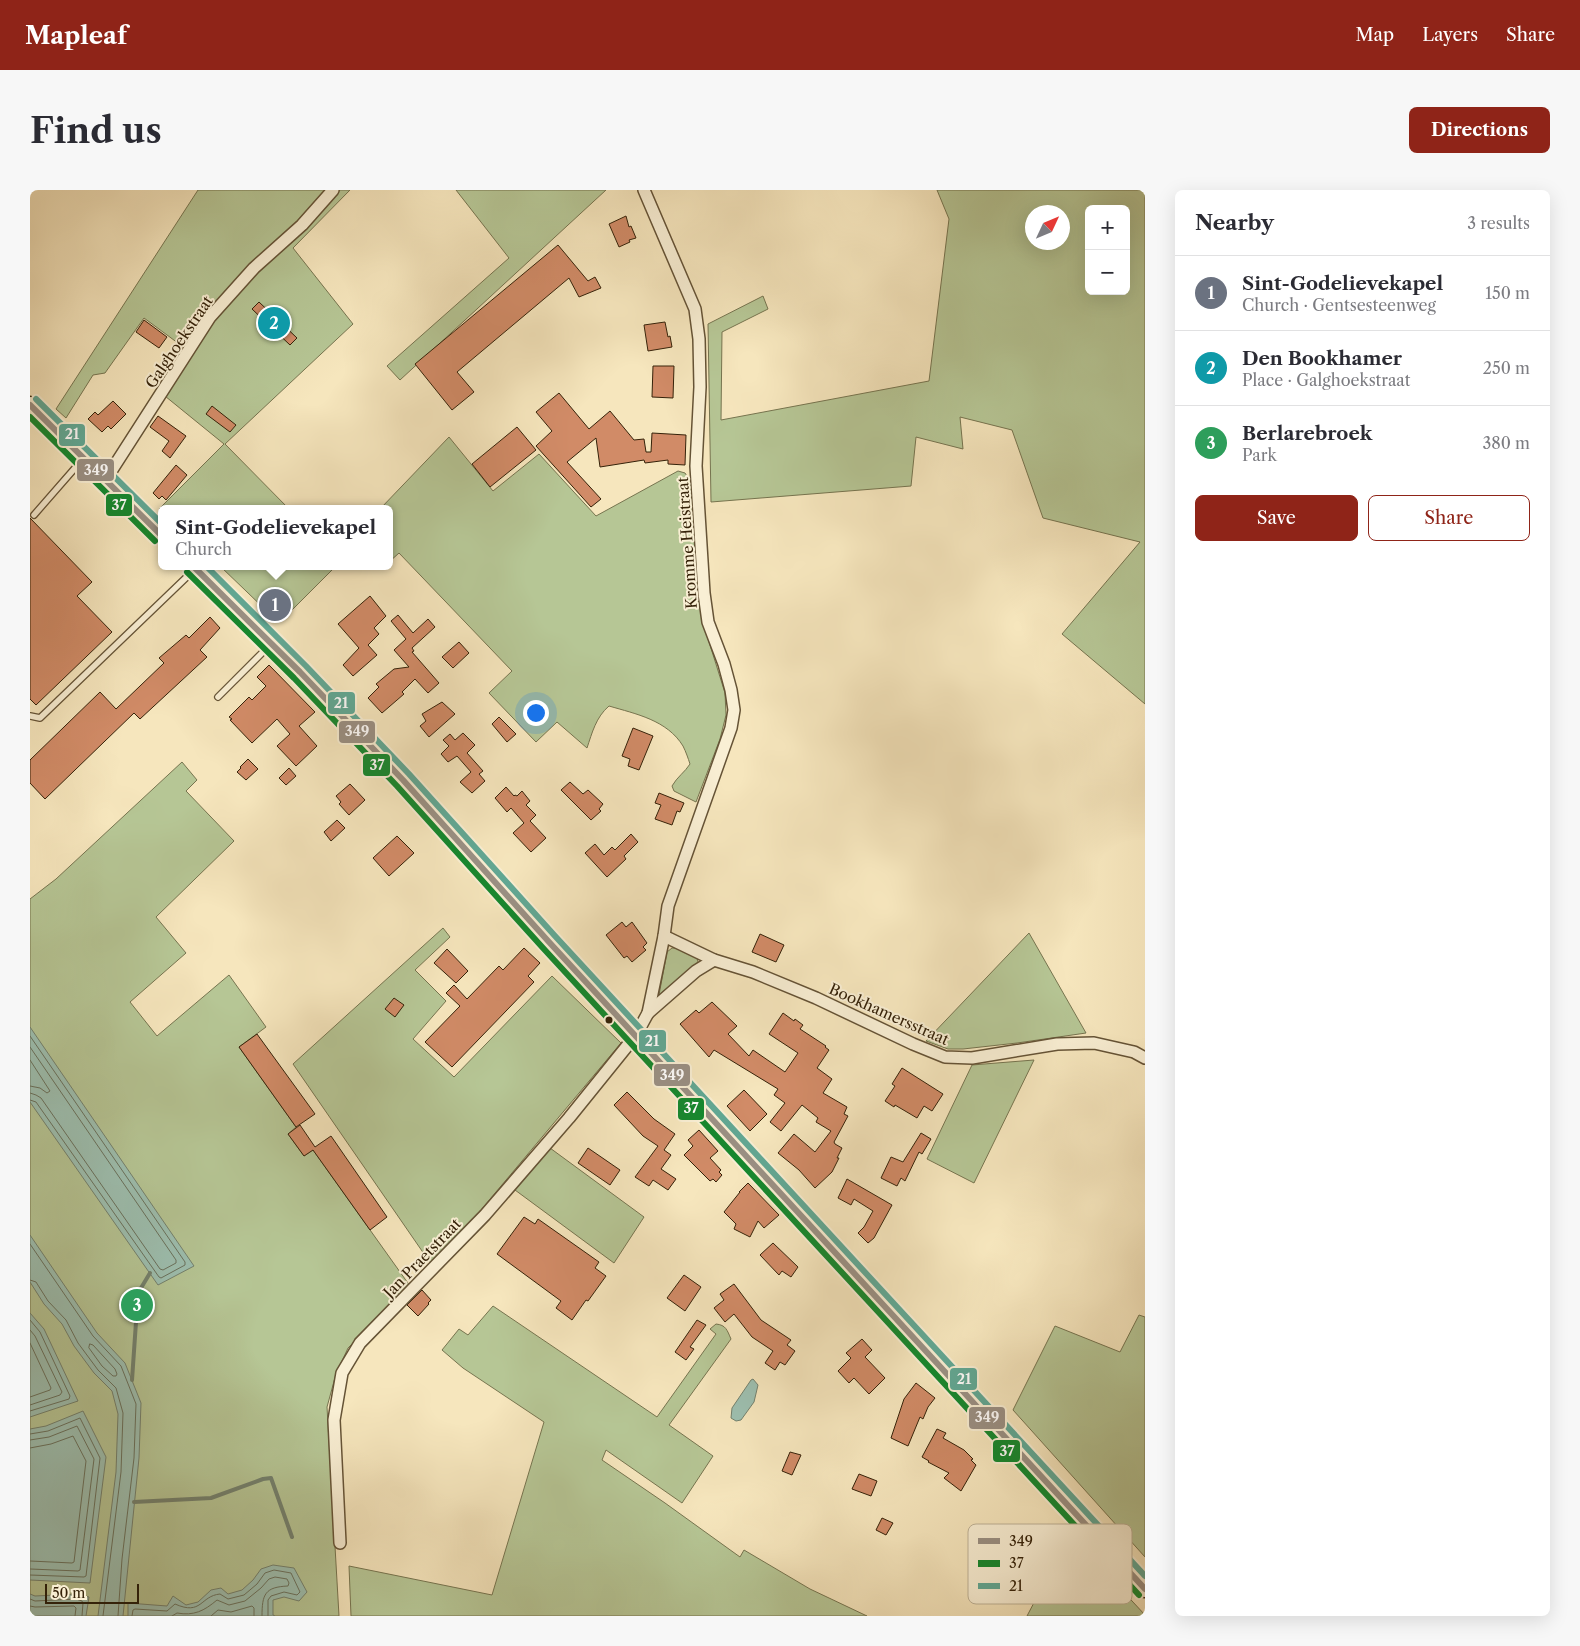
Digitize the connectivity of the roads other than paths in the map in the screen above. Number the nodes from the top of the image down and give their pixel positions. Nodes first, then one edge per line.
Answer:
1 (333, 190) edge
2 (644, 190) edge
3 (30, 405) edge
4 (84, 458) junction
5 (106, 479) junction
6 (34, 515) dead end
7 (158, 532) edge
8 (192, 570) edge
9 (196, 570) edge
10 (271, 644) junction
11 (218, 697) dead end
12 (30, 716) edge
13 (664, 936) junction
14 (714, 960) junction
15 (648, 1013) junction
16 (636, 1035) junction
17 (1145, 1058) edge
18 (1085, 1524) edge
19 (340, 1543) dead end
20 (1132, 1575) edge
21 (1145, 1589) edge

1 - 5 street, Galghoekstraat
2 - 13 street, Kromme Heistraat
3 - 4 main road
4 - 5 main road
4 - 6 lane
5 - 7 main road
8 - 12 lane
9 - 10 main road
10 - 11 lane
10 - 16 main road
13 - 14 street, Bookhamersstraat
13 - 15 street, Kromme Heistraat
14 - 15 street
14 - 17 street, Bookhamersstraat
15 - 16 street, Kromme Heistraat
16 - 18 main road
16 - 19 street, Jan Praetstraat
20 - 21 main road

